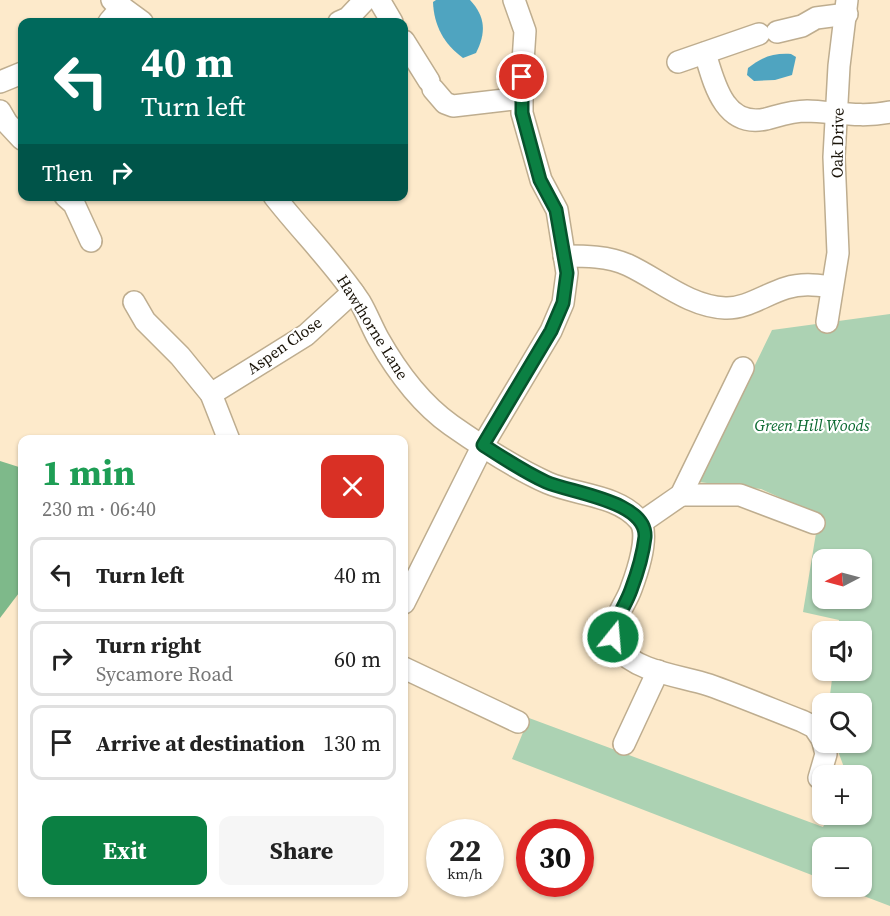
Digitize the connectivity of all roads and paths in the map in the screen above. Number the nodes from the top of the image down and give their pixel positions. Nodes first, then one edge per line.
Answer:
1 (365, 0) edge
2 (379, 0) edge
3 (514, 0) edge
4 (847, 7) edge
5 (114, 10) edge
6 (133, 18) edge
7 (348, 18) edge
8 (390, 18) edge
9 (408, 48) edge
10 (705, 53) junction
11 (678, 62) dead end
12 (18, 75) edge
13 (0, 82) edge
14 (522, 98) junction
15 (890, 111) edge
16 (837, 113) junction
17 (4, 117) edge
18 (18, 135) edge
19 (71, 201) edge
20 (278, 201) edge
21 (91, 241) dead end
22 (564, 256) junction
23 (832, 287) junction
24 (353, 292) junction
25 (134, 302) dead end
26 (827, 322) dead end
27 (743, 368) dead end
28 (211, 394) junction
29 (227, 435) edge
30 (483, 445) junction
31 (674, 500) junction
32 (642, 522) junction
33 (814, 523) dead end
34 (408, 595) edge
35 (408, 670) edge
36 (658, 671) junction
37 (518, 722) dead end
38 (812, 726) edge
39 (624, 744) dead end

1 - 7 street
2 - 8 street
3 - 14 street
4 - 10 street
4 - 16 street, Oak Drive
5 - 6 street
9 - 14 street
10 - 11 street
10 - 16 street
12 - 13 street
14 - 22 street
15 - 16 street
16 - 23 street, Oak Drive
17 - 18 street
19 - 21 street
20 - 24 street, Hawthorne Lane
22 - 23 street
22 - 30 street
23 - 26 street, Oak Drive
24 - 28 street, Aspen Close
24 - 30 street, Hawthorne Lane
25 - 28 street
27 - 31 street
28 - 29 street
30 - 32 street, Hawthorne Lane
30 - 34 street
31 - 32 street
31 - 33 street
32 - 36 street
35 - 37 street
36 - 38 street
36 - 39 street

